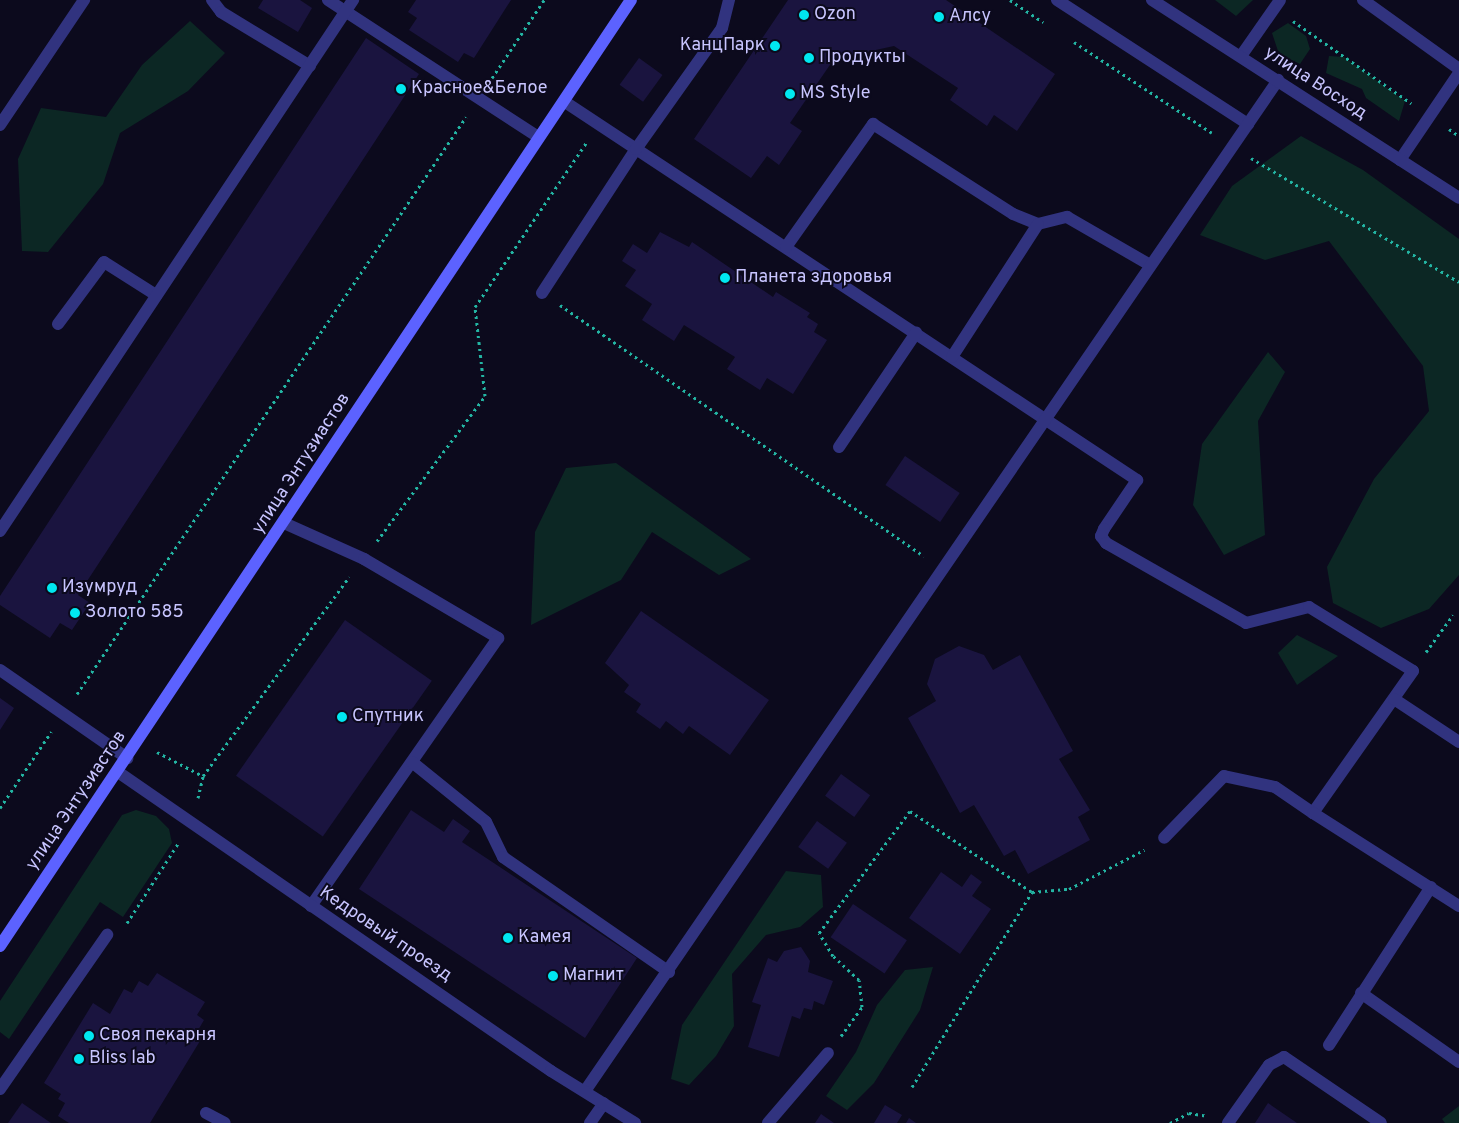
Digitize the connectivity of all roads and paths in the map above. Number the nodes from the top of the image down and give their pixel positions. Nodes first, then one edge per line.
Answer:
1 (84, 0) edge
2 (212, 0) edge
3 (328, 0) edge
4 (544, 0) edge
5 (631, 0) edge
6 (729, 0) edge
7 (1057, 0) edge
8 (1152, 0) edge
9 (1363, 0) edge
10 (1277, 4) edge
11 (350, 5) edge
12 (1241, 56) junction
13 (310, 66) junction
14 (1459, 71) edge
15 (1278, 80) junction
16 (479, 98) junction
17 (565, 102) junction
18 (1430, 116) junction
19 (1248, 124) junction
20 (0, 125) edge
21 (598, 126) junction
22 (1459, 136) edge
23 (538, 137) junction
24 (636, 148) junction
25 (1400, 160) junction
26 (1459, 198) edge
27 (1038, 224) junction
28 (786, 247) junction
29 (1150, 265) junction
30 (542, 293) joint
31 (156, 295) junction
32 (58, 324) dead end
33 (916, 333) junction
34 (952, 357) junction
35 (1044, 419) junction
36 (838, 447) dead end
37 (284, 523) junction
38 (0, 531) edge
39 (364, 559) junction
40 (945, 570) junction
41 (1453, 615) dead end
42 (0, 670) edge
43 (1413, 671) junction
44 (1394, 698) junction
45 (64, 714) junction
46 (1459, 742) edge
47 (127, 758) junction
48 (412, 762) junction
49 (118, 772) junction
50 (0, 808) edge
51 (1312, 812) junction
52 (191, 823) junction
53 (1164, 838) joint
54 (1430, 887) junction
55 (1032, 892) junction
56 (311, 906) junction
57 (1459, 906) edge
58 (107, 935) dead end
59 (0, 946) edge
60 (669, 972) junction
61 (1361, 993) junction
62 (1328, 1045) dead end
63 (828, 1053) joint
64 (1459, 1062) edge
65 (5, 1072) edge
66 (912, 1087) dead end
67 (0, 1089) edge
68 (585, 1091) junction
69 (604, 1103) junction
70 (206, 1112) dead end
71 (1229, 1121) edge
72 (225, 1123) edge
73 (590, 1123) edge
74 (635, 1123) edge
75 (768, 1123) edge
76 (1170, 1123) edge
77 (1381, 1123) edge

1 - 20 street
2 - 13 street
3 - 11 street
4 - 16 path
5 - 17 main road, улица Энтузиастов
6 - 24 street
7 - 19 street
8 - 12 street, улица Восход
9 - 14 street
10 - 12 street
10 - 18 path
11 - 13 street
11 - 16 street
12 - 15 street, улица Восход
13 - 31 street
14 - 18 street
15 - 19 street
15 - 25 street, улица Восход
16 - 23 street
16 - 45 path
17 - 21 street
17 - 23 main road, улица Энтузиастов
18 - 22 path
18 - 25 street
19 - 29 street
21 - 24 street
21 - 39 path
23 - 37 main road, улица Энтузиастов
24 - 28 street
24 - 30 street
25 - 26 street, улица Восход
27 - 28 street
27 - 29 street
27 - 34 street
28 - 33 street
29 - 35 street
30 - 40 path
31 - 32 street
31 - 38 street
33 - 34 street
33 - 36 street
34 - 35 street
35 - 40 street
35 - 43 street
37 - 39 street
37 - 47 main road, улица Энтузиастов
39 - 48 street
39 - 52 path
40 - 60 street
41 - 43 path
42 - 45 street
43 - 44 street
44 - 46 street
44 - 51 street
45 - 47 street
45 - 50 path
47 - 49 main road, улица Энтузиастов
48 - 56 street
48 - 60 street
49 - 52 street, Кедровый проезд
49 - 59 main road, улица Энтузиастов
51 - 53 street
51 - 54 street
52 - 56 street, Кедровый проезд
53 - 55 path
54 - 57 street
54 - 61 street
55 - 63 path
55 - 66 path
56 - 68 street, Кедровый проезд
58 - 65 street
60 - 68 street
61 - 62 street
61 - 64 street
63 - 75 street
65 - 67 street
68 - 69 street, Кедровый проезд
69 - 73 street
69 - 74 street, Кедровый проезд
70 - 72 street
71 - 76 path
71 - 77 street

